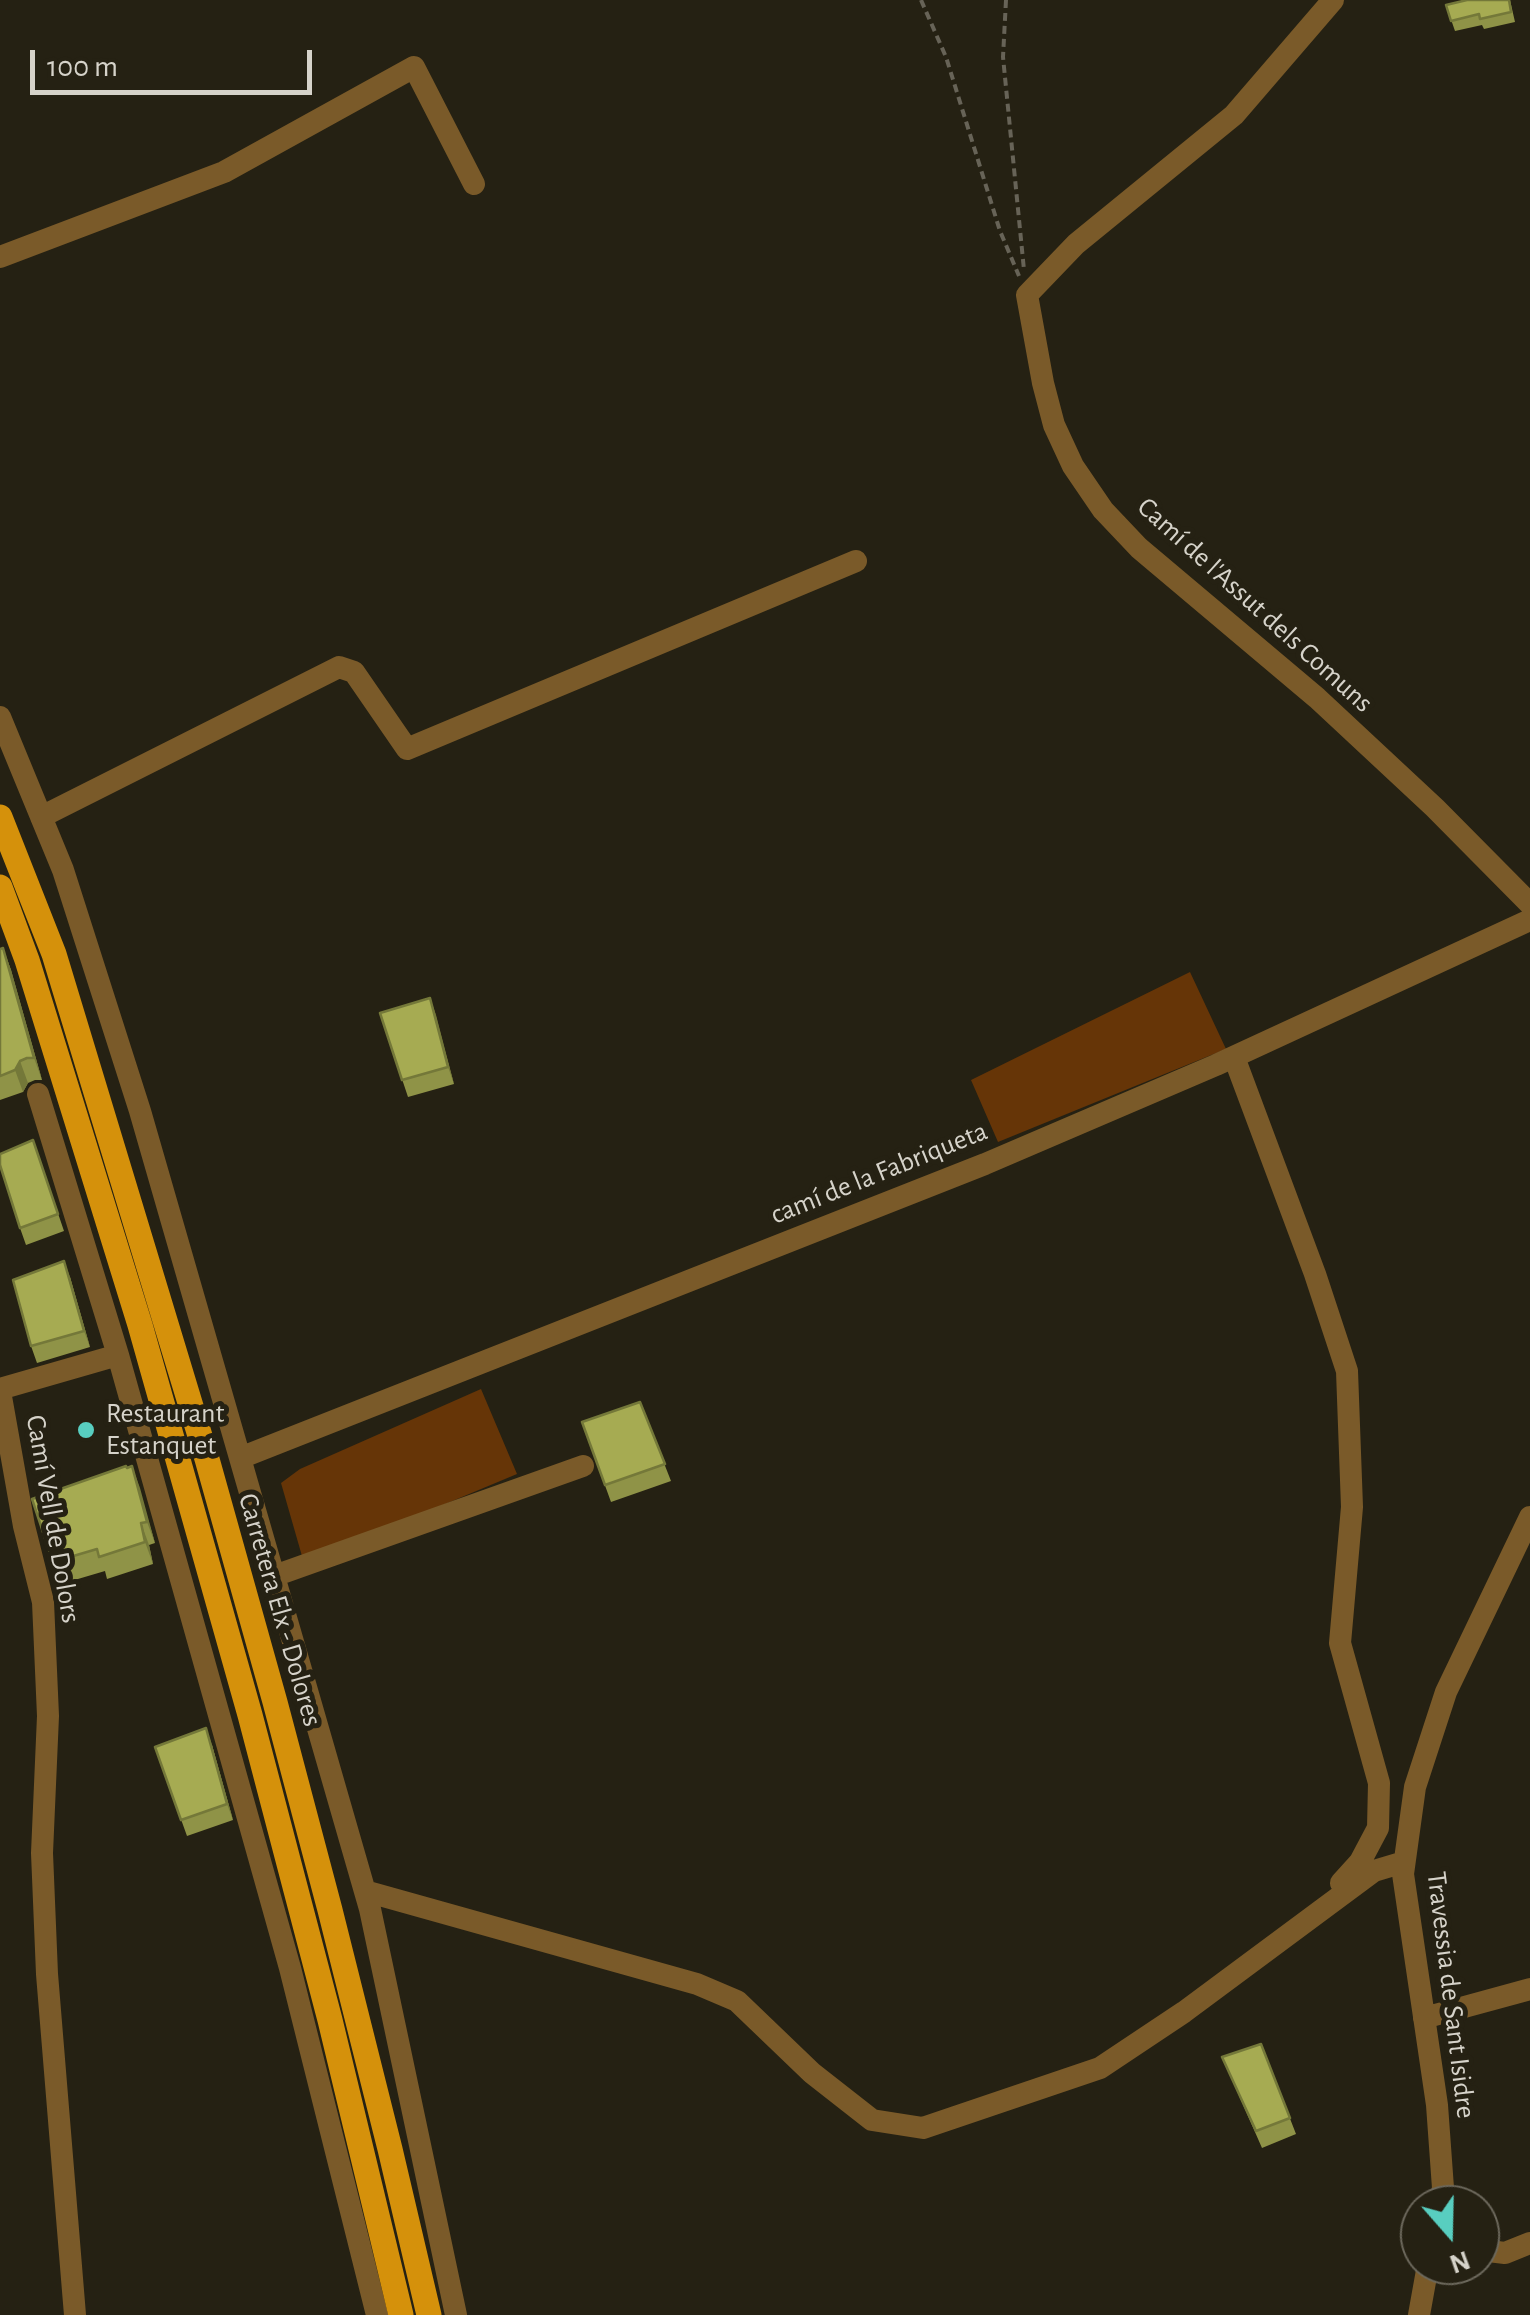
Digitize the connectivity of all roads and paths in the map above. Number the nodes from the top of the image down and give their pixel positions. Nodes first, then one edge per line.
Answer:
1 (921, 0) edge
2 (1006, 0) edge
3 (1332, 0) edge
4 (474, 184) dead end
5 (0, 258) edge
6 (1027, 295) junction
7 (856, 561) dead end
8 (0, 718) edge
9 (0, 816) edge
10 (41, 818) junction
11 (0, 888) edge
12 (1530, 904) edge
13 (1530, 920) edge
14 (1234, 1057) junction
15 (38, 1094) dead end
16 (118, 1355) junction
17 (0, 1390) edge
18 (240, 1458) junction
19 (583, 1466) dead end
20 (1530, 1517) edge
21 (24, 1526) junction
22 (0, 1533) edge
23 (274, 1576) junction
24 (1404, 1862) junction
25 (365, 1891) junction
26 (1308, 1918) junction
27 (1530, 1988) edge
28 (1424, 2018) junction
29 (1443, 2185) edge
30 (1530, 2244) edge
31 (1500, 2252) edge
32 (1424, 2285) edge
33 (74, 2315) edge
34 (377, 2315) edge
35 (401, 2315) edge
36 (428, 2315) edge
37 (456, 2315) edge
38 (1419, 2315) edge

1 - 6 path
2 - 6 path
3 - 6 street
4 - 5 street
6 - 12 street, Camí de l'Assut dels Comuns
7 - 10 street
8 - 10 street
9 - 36 main road, Carretera Elx - Dolores
10 - 18 street
11 - 35 main road, Carretera Elx - Dolores
13 - 14 street, camí de la Fabriqueta
14 - 18 street, camí de la Fabriqueta
14 - 26 street
15 - 16 street
16 - 17 street
16 - 34 street
17 - 21 street, Camí Vell de Dolors
18 - 23 street
19 - 23 street
20 - 24 street, Travessia de Sant Isidre
21 - 22 street
21 - 33 street, Camí Vell de Dolors
23 - 25 street
24 - 26 street
24 - 28 street, Travessia de Sant Isidre
25 - 26 street
25 - 37 street
27 - 28 street
28 - 29 street, Travessia de Sant Isidre
30 - 31 street
32 - 38 street

